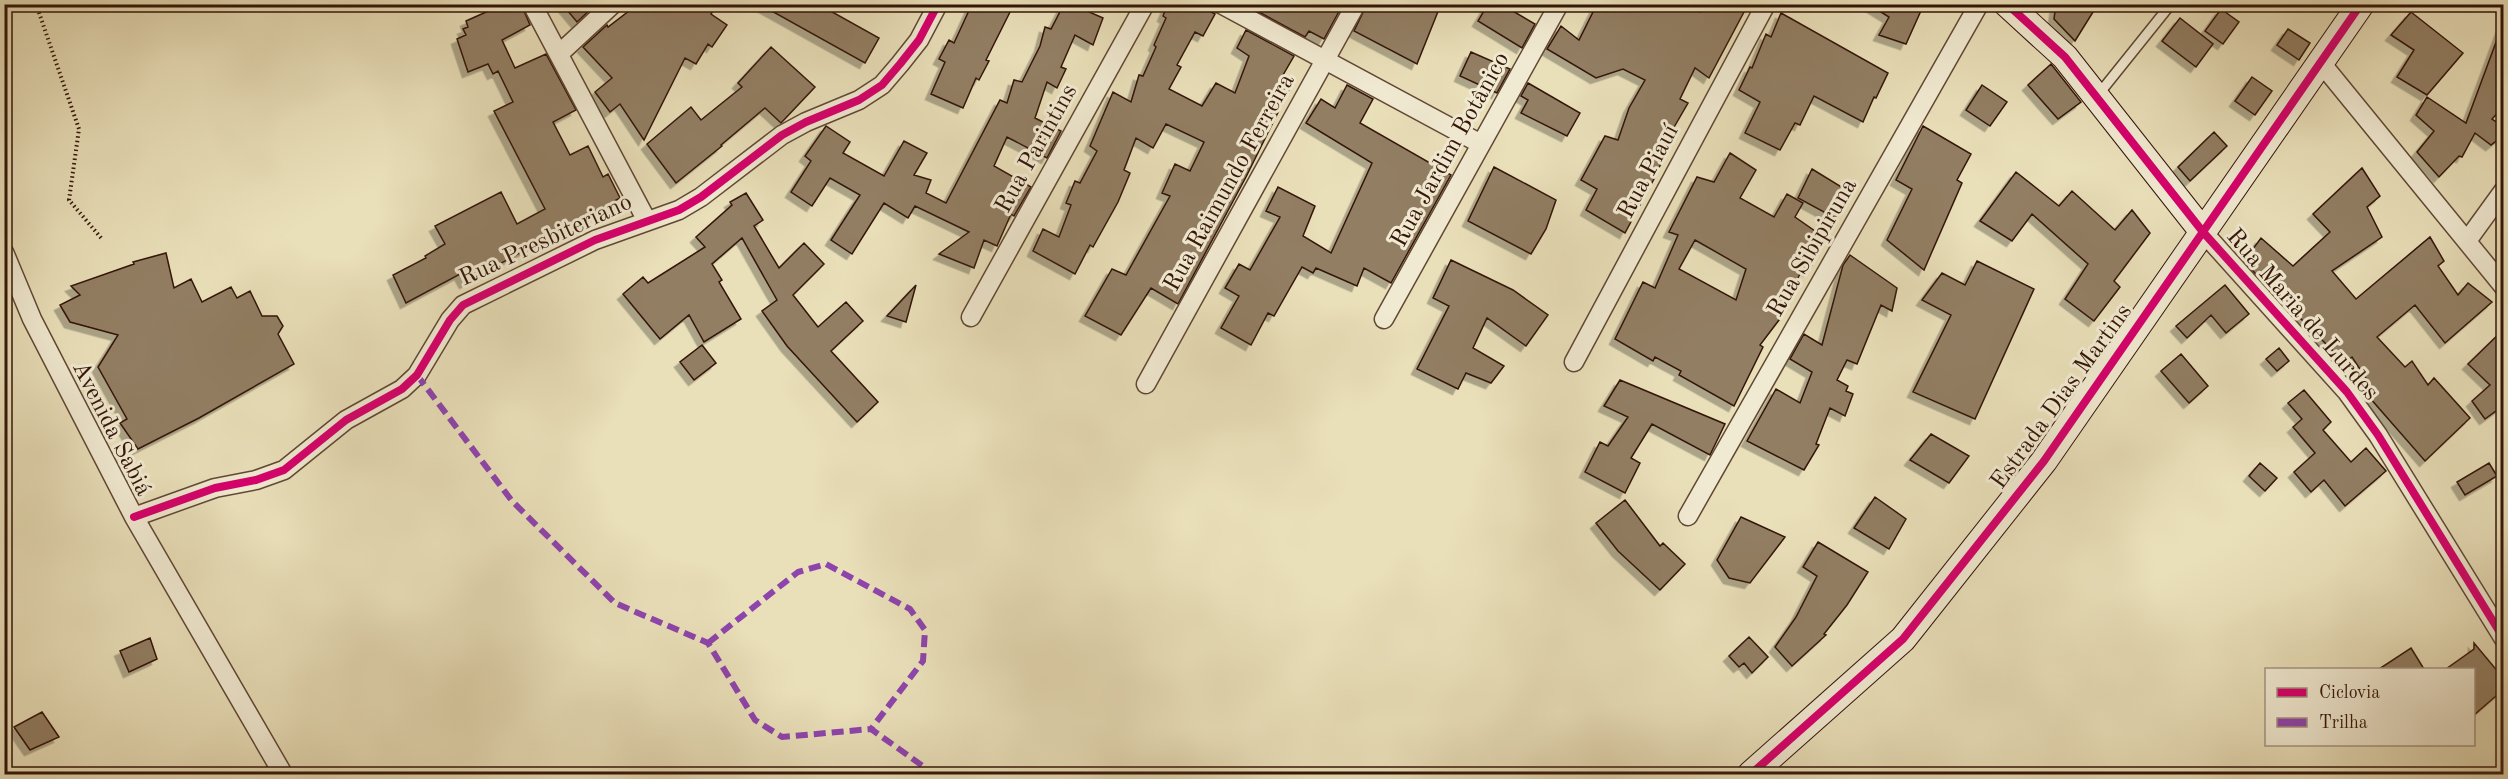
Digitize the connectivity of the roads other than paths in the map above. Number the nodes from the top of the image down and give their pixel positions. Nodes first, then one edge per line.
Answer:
1 (532, 4) edge
2 (613, 4) edge
3 (938, 4) edge
4 (1145, 4) edge
5 (1221, 4) edge
6 (1356, 4) edge
7 (1559, 4) edge
8 (1766, 4) edge
9 (1979, 4) edge
10 (2007, 4) edge
11 (2171, 4) edge
12 (2361, 4) edge
13 (559, 54) junction
14 (1324, 63) junction
15 (2322, 64) junction
16 (2097, 97) junction
17 (1481, 144) junction
18 (2504, 190) edge
19 (647, 221) junction
20 (2203, 232) junction
21 (2467, 241) junction
22 (4, 252) edge
23 (2504, 287) edge
24 (971, 317) dead end
25 (1384, 319) dead end
26 (1574, 362) dead end
27 (1146, 384) dead end
28 (1688, 516) dead end
29 (134, 518) junction
30 (2504, 639) edge
31 (283, 774) edge
32 (1751, 774) edge

1 - 13 street
2 - 13 street
3 - 19 street, Rua Presbiteriano
4 - 24 street, Rua Parintins
5 - 14 street
6 - 14 street, Rua Raimundo Ferreira
7 - 17 street, Rua Jardim Botânico
8 - 26 street, Rua Piauí
9 - 28 street, Rua Sibipiruna
10 - 16 street
11 - 16 lane
12 - 15 street, Estrada Dias Martins
13 - 19 street
14 - 17 street
14 - 27 street, Rua Raimundo Ferreira
15 - 20 street, Estrada Dias Martins
15 - 21 street
16 - 20 street
17 - 25 street, Rua Jardim Botânico
18 - 21 street
19 - 29 street, Rua Presbiteriano
20 - 30 street, Rua Maria de Lurdes
20 - 32 street, Estrada Dias Martins
21 - 23 street
22 - 29 street, Avenida Sabiá
29 - 31 street, Avenida Sabiá

